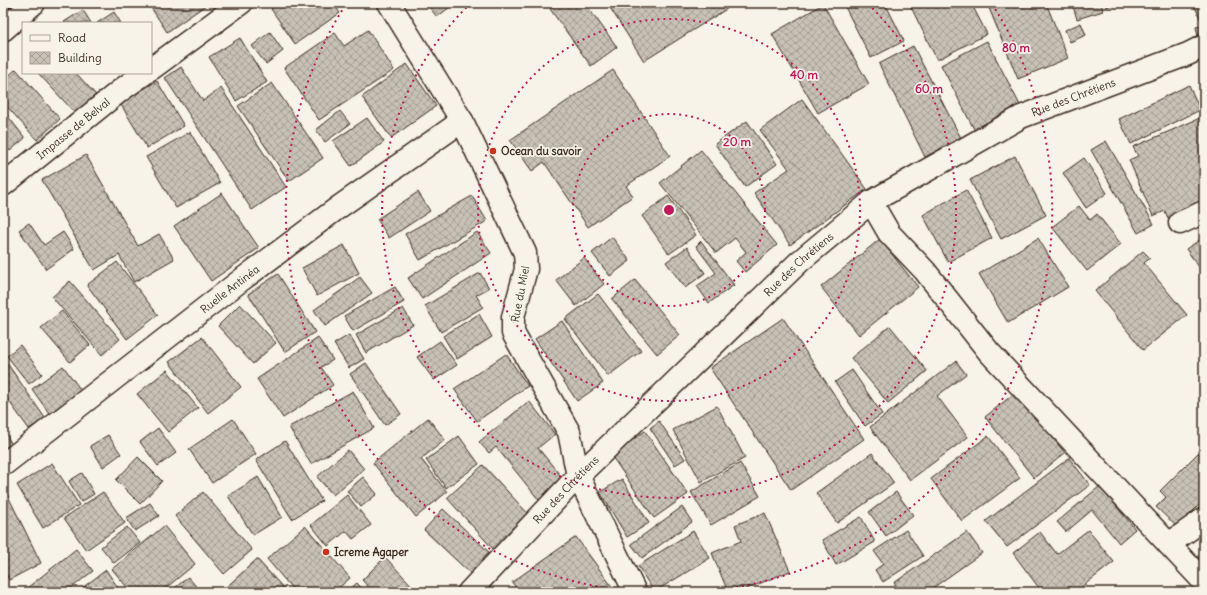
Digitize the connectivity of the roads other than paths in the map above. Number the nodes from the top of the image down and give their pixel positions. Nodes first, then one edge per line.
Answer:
1 (34, 3) edge
2 (241, 3) edge
3 (388, 3) edge
4 (3, 30) edge
5 (1204, 46) edge
6 (152, 68) edge
7 (144, 74) edge
8 (462, 121) junction
9 (3, 185) edge
10 (871, 202) junction
11 (1204, 212) edge
12 (1180, 223) dead end
13 (3, 465) edge
14 (578, 476) junction
15 (1204, 520) edge
16 (1169, 544) junction
17 (1204, 582) edge
18 (470, 592) edge
19 (635, 592) edge

1 - 4 street
2 - 6 street
3 - 8 street, Rue du Miel
5 - 10 street, Rue des Chrétiens
7 - 9 street, Impasse de Belval
8 - 13 street, Ruelle Antinéa
8 - 14 street, Rue du Miel
10 - 14 street, Rue des Chrétiens
10 - 16 street
11 - 12 street
14 - 18 street, Rue des Chrétiens
14 - 19 street, Rue du Miel
15 - 16 street
16 - 17 street

